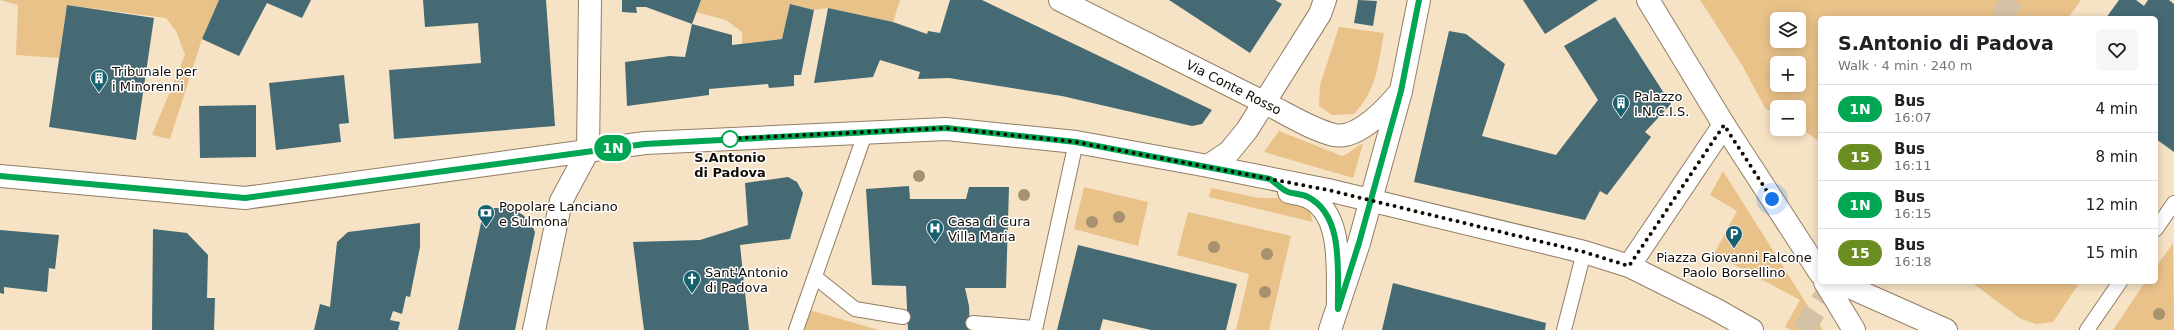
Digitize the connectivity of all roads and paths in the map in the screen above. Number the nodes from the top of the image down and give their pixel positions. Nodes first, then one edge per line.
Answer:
1 (590, 0) edge
2 (1060, 0) edge
3 (1325, 0) edge
4 (1420, 0) edge
5 (1648, 0) edge
6 (1401, 91) junction
7 (1264, 102) junction
8 (1724, 125) junction
9 (866, 131) junction
10 (1076, 142) junction
11 (588, 151) junction
12 (1208, 166) junction
13 (0, 176) edge
14 (1270, 179) junction
15 (1371, 200) junction
16 (2174, 203) edge
17 (2158, 226) edge
18 (1584, 252) junction
19 (1629, 266) junction
20 (1818, 270) edge
21 (815, 277) junction
22 (1826, 284) edge
23 (1842, 284) edge
24 (2119, 284) edge
25 (903, 317) dead end
26 (1336, 320) edge
27 (973, 322) dead end
28 (1035, 329) edge
29 (534, 330) edge
30 (796, 330) edge
31 (1330, 330) edge
32 (1564, 330) edge
33 (1752, 330) edge
34 (1854, 330) edge
35 (1946, 330) edge
36 (2087, 330) edge

1 - 11 street
2 - 7 street, Via Conte Rosso
3 - 7 street
4 - 6 street
5 - 8 street
6 - 7 street, Via Conte Rosso
6 - 15 street
7 - 12 street
8 - 19 street
8 - 20 street
9 - 10 street
9 - 11 street
9 - 21 lane
10 - 12 street
10 - 28 lane
11 - 13 street
11 - 29 street
12 - 14 street
14 - 15 street
14 - 26 street
15 - 18 street
15 - 26 street
16 - 17 lane
18 - 19 street
18 - 32 lane
19 - 33 street
21 - 25 lane
21 - 30 lane
22 - 34 street
23 - 35 street
24 - 36 lane
26 - 31 street
27 - 28 lane

